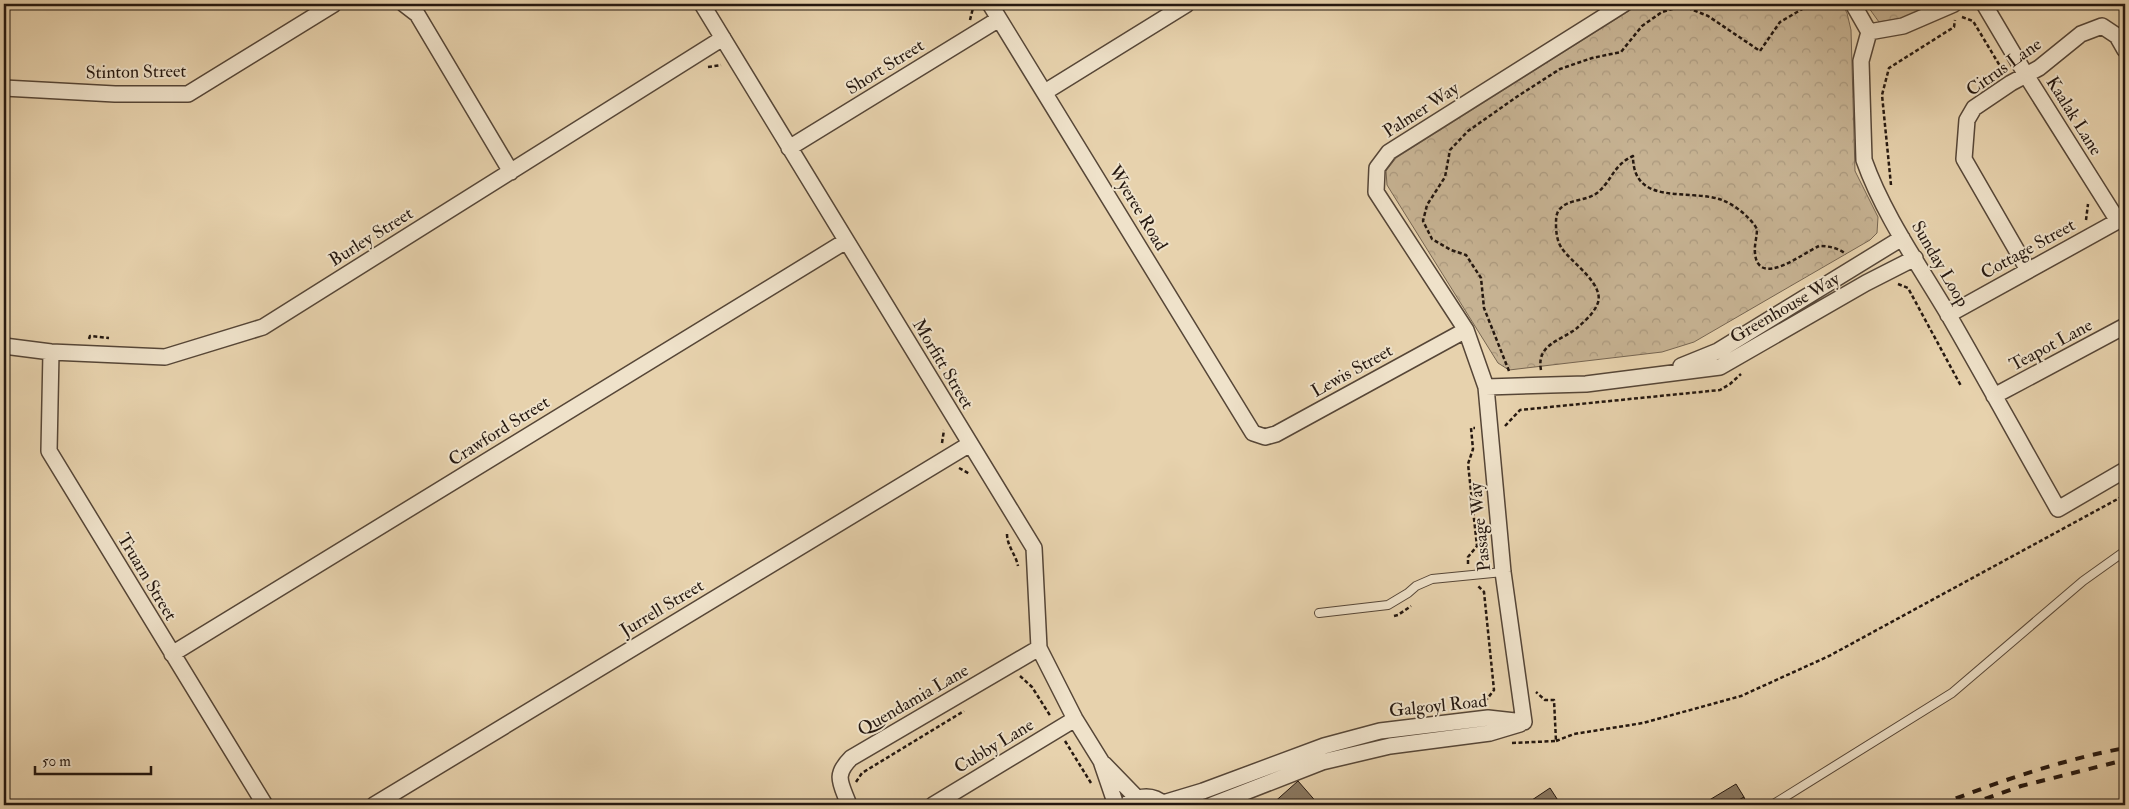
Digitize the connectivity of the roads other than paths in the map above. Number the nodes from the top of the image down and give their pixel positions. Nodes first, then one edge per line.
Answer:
1 (334, 4) edge
2 (404, 4) edge
3 (702, 4) edge
4 (990, 4) edge
5 (1187, 4) edge
6 (1624, 4) edge
7 (1853, 4) edge
8 (1954, 4) edge
9 (1984, 4) edge
10 (999, 19) junction
11 (1869, 32) junction
12 (723, 38) junction
13 (2125, 50) edge
14 (2026, 75) junction
15 (4, 88) edge
16 (1045, 92) junction
17 (789, 148) junction
18 (511, 172) junction
19 (2122, 219) edge
20 (1902, 238) junction
21 (846, 241) junction
22 (1914, 258) junction
23 (2028, 270) junction
24 (1948, 314) junction
25 (2125, 326) edge
26 (1466, 330) junction
27 (4, 346) edge
28 (52, 352) junction
29 (1668, 372) junction
30 (1486, 387) junction
31 (1994, 396) junction
32 (1253, 433) joint
33 (970, 444) junction
34 (2125, 470) edge
35 (2125, 551) edge
36 (1503, 572) junction
37 (1319, 613) dead end
38 (1039, 648) junction
39 (172, 654) junction
40 (1075, 719) junction
41 (1524, 722) joint
42 (1101, 761) junction
43 (1300, 763) junction
44 (1132, 801) edge
45 (1164, 804) edge
46 (265, 805) edge
47 (374, 805) edge
48 (849, 805) edge
49 (933, 805) edge
50 (1116, 805) edge
51 (1212, 805) edge
52 (1772, 805) edge

1 - 15 street, Stinton Street
2 - 18 street
3 - 12 street, Morfitt Street
4 - 10 street, Wyeree Road
5 - 16 street
6 - 26 street, Palmer Way
7 - 11 street
8 - 11 street
9 - 14 street, Kaalak Lane
10 - 16 street, Wyeree Road
10 - 17 street, Short Street
11 - 20 street, Sunday Loop
12 - 17 street, Morfitt Street
12 - 18 street, Burley Street
13 - 14 street, Citrus Lane
14 - 19 street, Kaalak Lane
14 - 23 street, Citrus Lane
16 - 32 street, Wyeree Road
17 - 21 street, Morfitt Street
18 - 28 street, Burley Street
19 - 23 street, Cottage Street
20 - 22 street, Sunday Loop
20 - 29 street, Greenhouse Way
21 - 33 street, Morfitt Street
21 - 39 street, Crawford Street
22 - 24 street, Sunday Loop
22 - 29 street, Greenhouse Way
23 - 24 street, Cottage Street
24 - 31 street, Sunday Loop
25 - 31 street, Teapot Lane
26 - 30 street, Passage Way
26 - 32 street, Lewis Street
27 - 28 street, Burley Street
28 - 39 street, Truarn Street
29 - 30 street, Greenhouse Way
30 - 36 street, Passage Way
31 - 34 street, Sunday Loop
33 - 38 street, Morfitt Street
33 - 47 street, Jurrell Street
35 - 52 lane
36 - 37 lane
36 - 41 street, Passage Way
38 - 40 street, Morfitt Street
38 - 48 street, Quendamia Lane
39 - 46 street, Truarn Street
40 - 42 street, Morfitt Street
40 - 49 street, Cubby Lane
41 - 43 street, Galgoyl Road
42 - 44 street, Morfitt Street
42 - 50 street, Morfitt Street
43 - 45 street, Galgoyl Road
43 - 51 street, Galgoyl Road
44 - 45 street

